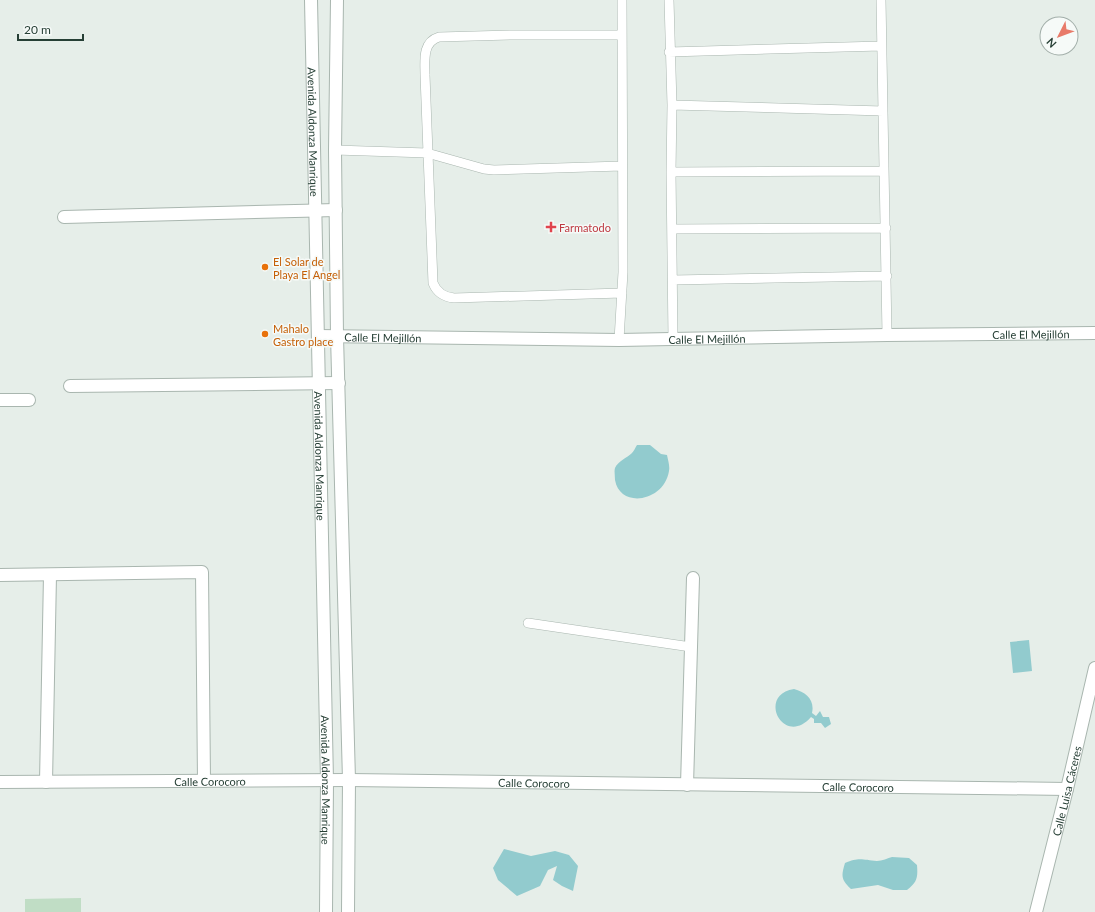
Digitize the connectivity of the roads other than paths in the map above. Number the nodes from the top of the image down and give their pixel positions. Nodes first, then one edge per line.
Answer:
1 (311, 0) edge
2 (337, 0) edge
3 (622, 0) edge
4 (669, 0) edge
5 (881, 0) edge
6 (622, 35) junction
7 (881, 46) junction
8 (670, 52) junction
9 (672, 105) junction
10 (883, 111) junction
11 (335, 150) junction
12 (427, 153) junction
13 (622, 166) junction
14 (884, 171) junction
15 (671, 172) junction
16 (315, 210) junction
17 (336, 210) junction
18 (64, 217) dead end
19 (886, 228) junction
20 (672, 229) junction
21 (887, 276) junction
22 (672, 280) junction
23 (622, 293) junction
24 (1095, 333) edge
25 (887, 335) junction
26 (318, 336) junction
27 (337, 336) junction
28 (673, 339) junction
29 (619, 340) junction
30 (319, 383) junction
31 (339, 383) junction
32 (70, 386) dead end
33 (0, 400) edge
34 (28, 400) dead end
35 (0, 575) edge
36 (50, 575) junction
37 (693, 578) dead end
38 (528, 623) dead end
39 (691, 647) junction
40 (1095, 668) edge
41 (327, 780) junction
42 (349, 780) junction
43 (204, 781) junction
44 (0, 782) edge
45 (46, 782) junction
46 (687, 785) junction
47 (1067, 789) junction
48 (326, 912) edge
49 (348, 912) edge
50 (1036, 912) edge

1 - 16 street, Avenida Aldonza Manrique
2 - 11 street, Avenida Aldonza Manrique
3 - 6 lane
4 - 8 lane
5 - 7 lane
6 - 12 lane
6 - 13 lane
7 - 8 lane
7 - 10 lane
8 - 9 lane
9 - 10 lane
9 - 15 lane
10 - 14 lane
11 - 12 lane
11 - 17 street, Avenida Aldonza Manrique
12 - 13 lane
12 - 23 lane
13 - 23 lane
14 - 15 lane
14 - 19 lane
15 - 20 lane
16 - 17 street
16 - 18 street
16 - 26 street, Avenida Aldonza Manrique
17 - 27 street, Avenida Aldonza Manrique
19 - 20 lane
19 - 21 lane
20 - 22 lane
21 - 22 lane
21 - 25 lane
22 - 28 lane
23 - 29 lane
24 - 25 street, Calle El Mejillón
25 - 28 street, Calle El Mejillón
26 - 27 street, Calle El Mejillón
26 - 30 street, Avenida Aldonza Manrique
27 - 29 street, Calle El Mejillón
27 - 31 street, Avenida Aldonza Manrique
28 - 29 street, Calle El Mejillón
30 - 31 street
30 - 32 street
30 - 41 street, Avenida Aldonza Manrique
31 - 42 street, Avenida Aldonza Manrique
33 - 34 street
35 - 36 street
36 - 43 street
36 - 45 street
37 - 39 street
38 - 39 lane
39 - 46 street
40 - 47 street, Calle Luisa Cáceres
41 - 42 street, Calle Corocoro
41 - 43 street, Calle Corocoro
41 - 48 street, Avenida Aldonza Manrique
42 - 46 street, Calle Corocoro
42 - 49 street, Avenida Aldonza Manrique
43 - 45 street, Calle Corocoro
44 - 45 street, Calle Corocoro
46 - 47 street, Calle Corocoro
47 - 50 street, Calle Luisa Cáceres

